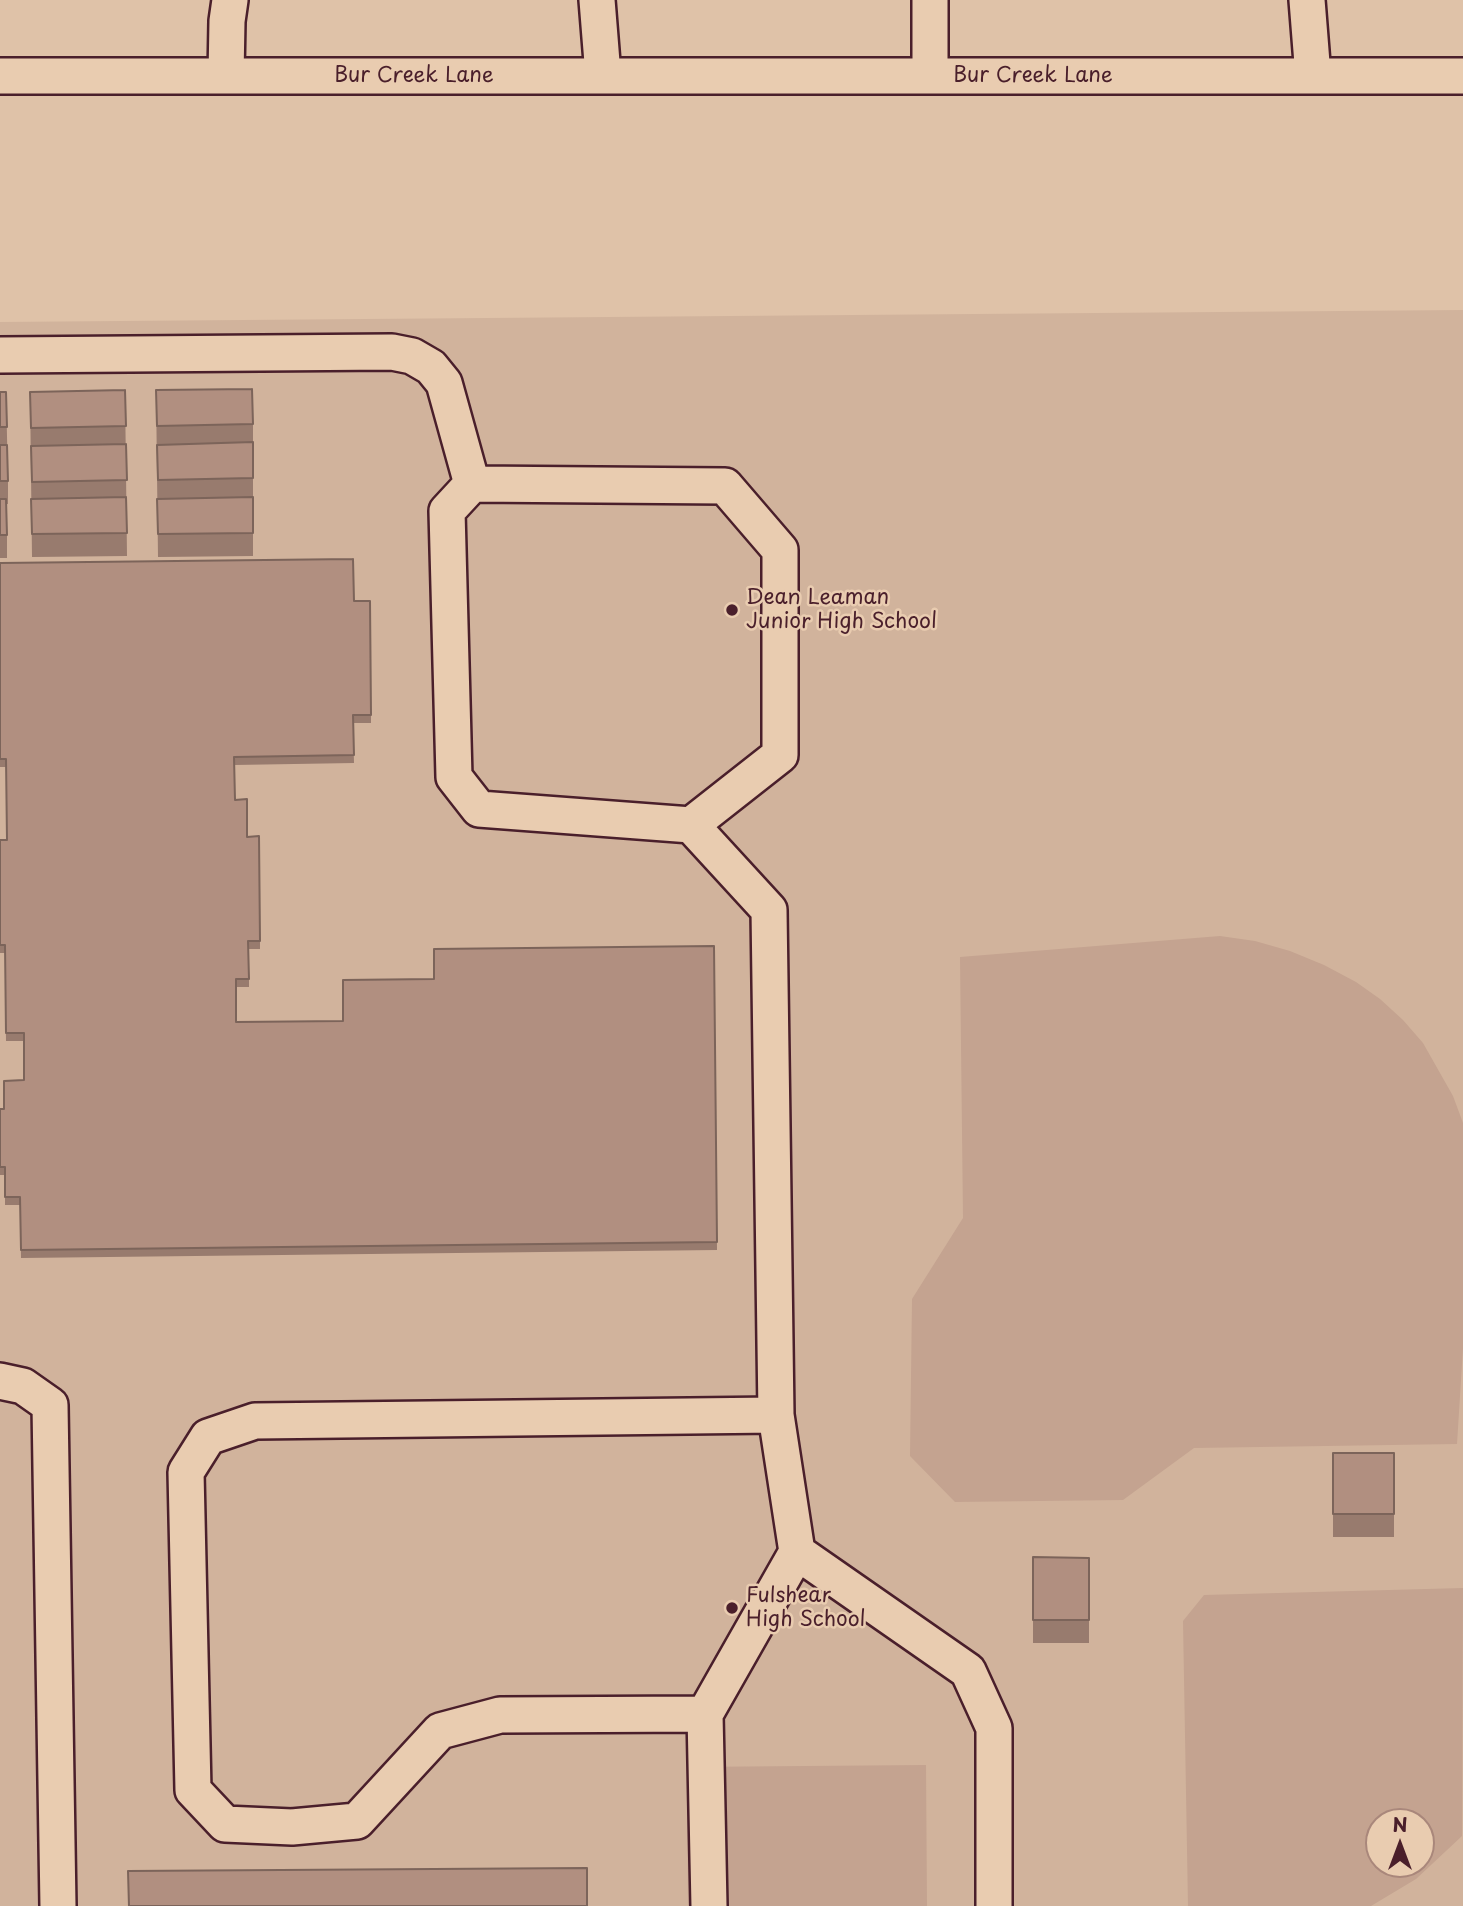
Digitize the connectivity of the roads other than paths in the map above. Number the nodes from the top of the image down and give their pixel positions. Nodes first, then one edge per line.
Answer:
1 (230, 0) edge
2 (597, 0) edge
3 (930, 0) edge
4 (1307, 0) edge
5 (603, 75) junction
6 (0, 76) edge
7 (226, 76) junction
8 (930, 76) junction
9 (1313, 76) junction
10 (1463, 76) edge
11 (0, 355) edge
12 (472, 484) junction
13 (691, 825) junction
14 (0, 1381) edge
15 (776, 1415) junction
16 (797, 1552) junction
17 (705, 1714) junction
18 (58, 1906) edge
19 (709, 1906) edge
20 (994, 1906) edge

1 - 7 street
2 - 5 street
3 - 8 street
4 - 9 street
5 - 7 street, Bur Creek Lane
5 - 8 street, Bur Creek Lane
6 - 7 street, Bur Creek Lane
8 - 9 street, Bur Creek Lane
9 - 10 street, Bur Creek Lane
11 - 12 street
12 - 13 street
12 - 13 street
13 - 15 street
14 - 18 street
15 - 16 street
15 - 17 street
16 - 17 street
16 - 20 street
17 - 19 street

